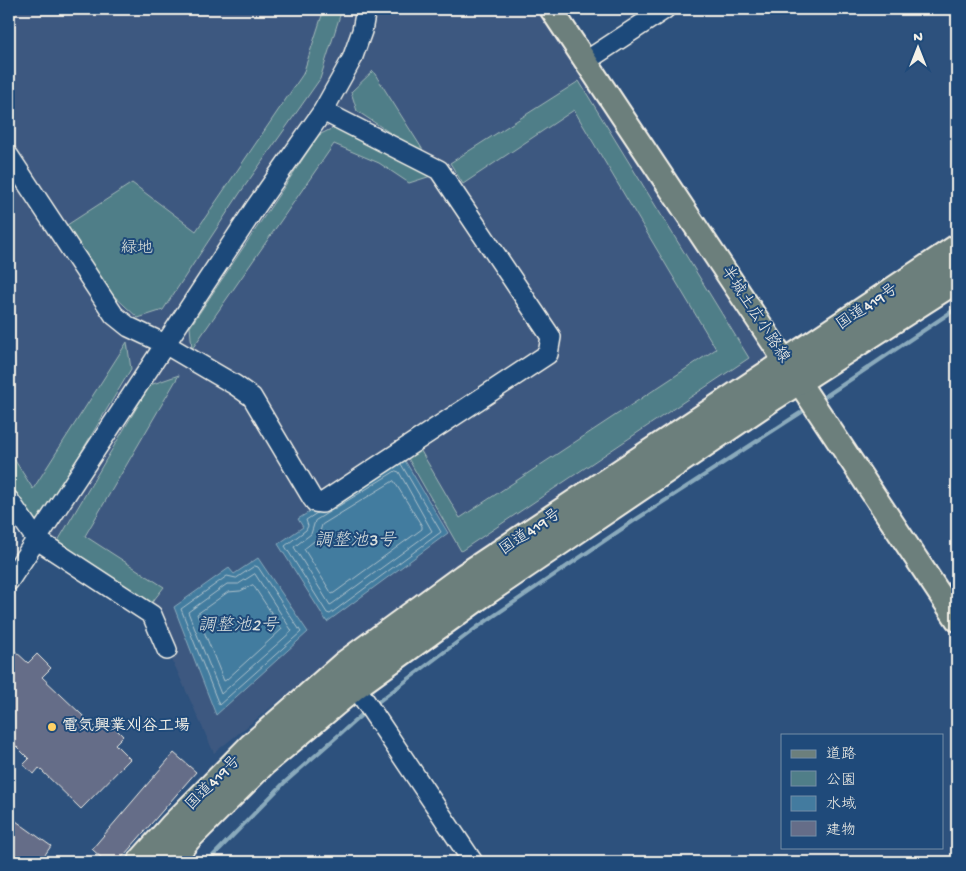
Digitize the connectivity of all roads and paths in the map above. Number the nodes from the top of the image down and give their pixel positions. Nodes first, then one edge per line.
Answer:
1 (366, 9) edge
2 (551, 9) edge
3 (665, 9) edge
4 (586, 61) junction
5 (322, 111) junction
6 (9, 156) edge
7 (957, 248) edge
8 (957, 279) edge
9 (165, 344) junction
10 (802, 388) junction
11 (9, 500) edge
12 (36, 539) junction
13 (9, 581) edge
14 (957, 620) edge
15 (167, 650) dead end
16 (350, 675) junction
17 (141, 862) edge
18 (169, 862) edge
19 (473, 862) edge

1 - 5 street
2 - 4 main road, 半城土広小路線
3 - 4 street
4 - 10 main road, 半城土広小路線
5 - 9 street
5 - 9 street
6 - 9 street
7 - 10 highway, 国道419号
8 - 10 highway, 国道419号
9 - 12 street
10 - 14 main road, 半城土広小路線
10 - 16 highway, 国道419号
11 - 12 street
12 - 13 street
12 - 15 street
16 - 17 highway, 国道419号
16 - 18 highway, 国道419号
16 - 19 street

